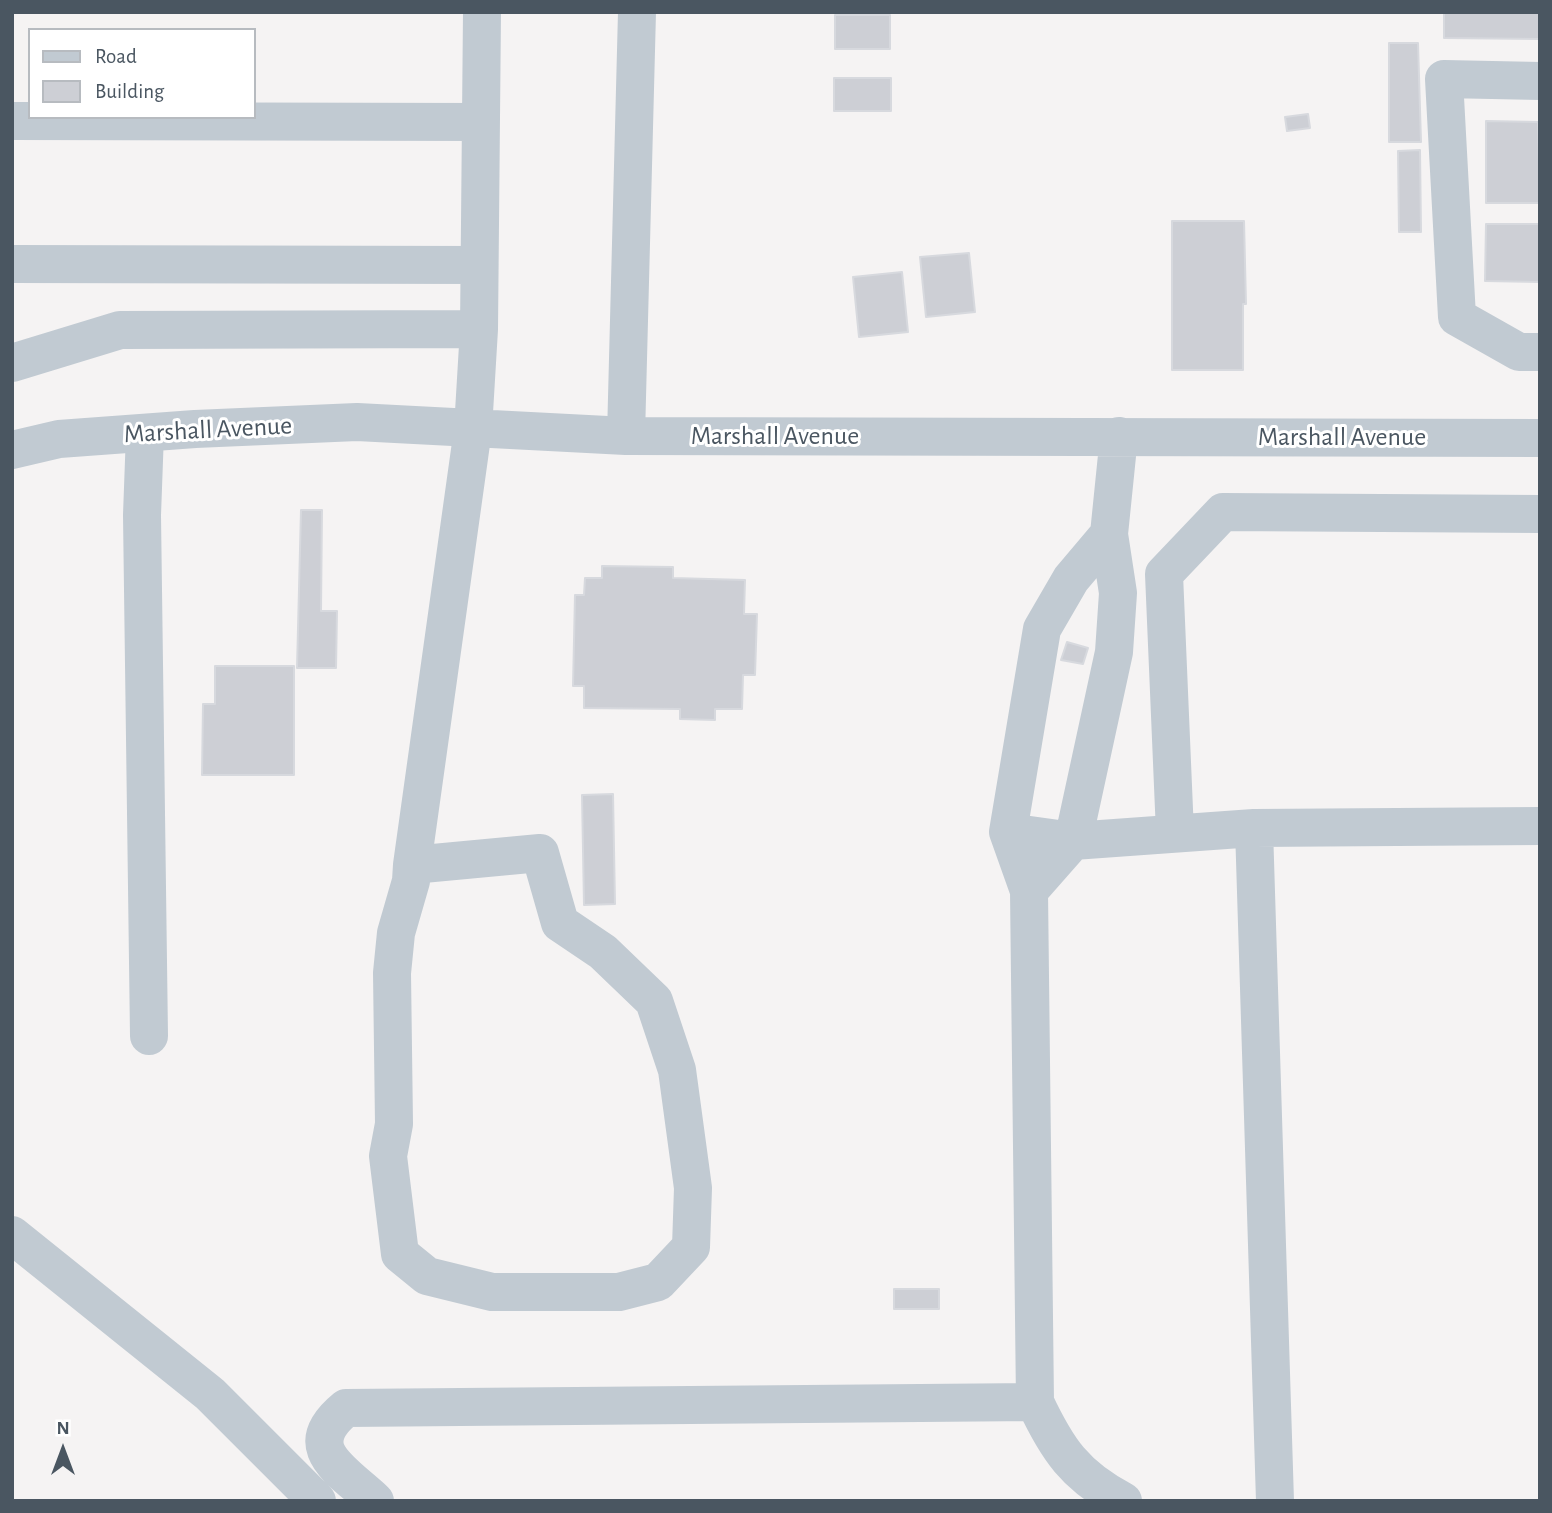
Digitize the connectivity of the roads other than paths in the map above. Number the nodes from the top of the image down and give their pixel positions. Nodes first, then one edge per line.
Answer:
1 (482, 12) edge
2 (637, 12) edge
3 (1540, 81) edge
4 (12, 121) edge
5 (481, 122) junction
6 (12, 264) edge
7 (480, 265) junction
8 (479, 329) junction
9 (1540, 352) edge
10 (12, 363) edge
11 (473, 429) junction
12 (145, 433) junction
13 (626, 436) junction
14 (1119, 436) junction
15 (1540, 438) edge
16 (12, 450) edge
17 (1540, 514) edge
18 (1109, 534) junction
19 (1540, 826) edge
20 (1254, 828) junction
21 (1008, 832) junction
22 (1175, 833) junction
23 (1073, 841) junction
24 (412, 865) junction
25 (1029, 891) junction
26 (149, 1036) dead end
27 (12, 1235) edge
28 (1035, 1402) junction
29 (317, 1501) edge
30 (374, 1501) edge
31 (1123, 1501) edge
32 (1275, 1501) edge

1 - 5 street
2 - 13 street
3 - 9 street
4 - 5 street
5 - 7 street
6 - 7 street
7 - 8 street
8 - 10 street
8 - 11 street
11 - 12 street, Marshall Avenue
11 - 13 street, Marshall Avenue
11 - 24 street
12 - 16 street, Marshall Avenue
12 - 26 street
13 - 14 street, Marshall Avenue
14 - 15 street, Marshall Avenue
14 - 18 street
17 - 22 street
18 - 21 street
18 - 23 street
19 - 20 street
20 - 22 street
20 - 32 street
21 - 23 street
21 - 25 street
22 - 23 street
23 - 25 street
24 - 24 street
25 - 28 street
27 - 29 street
28 - 30 street
28 - 31 street

